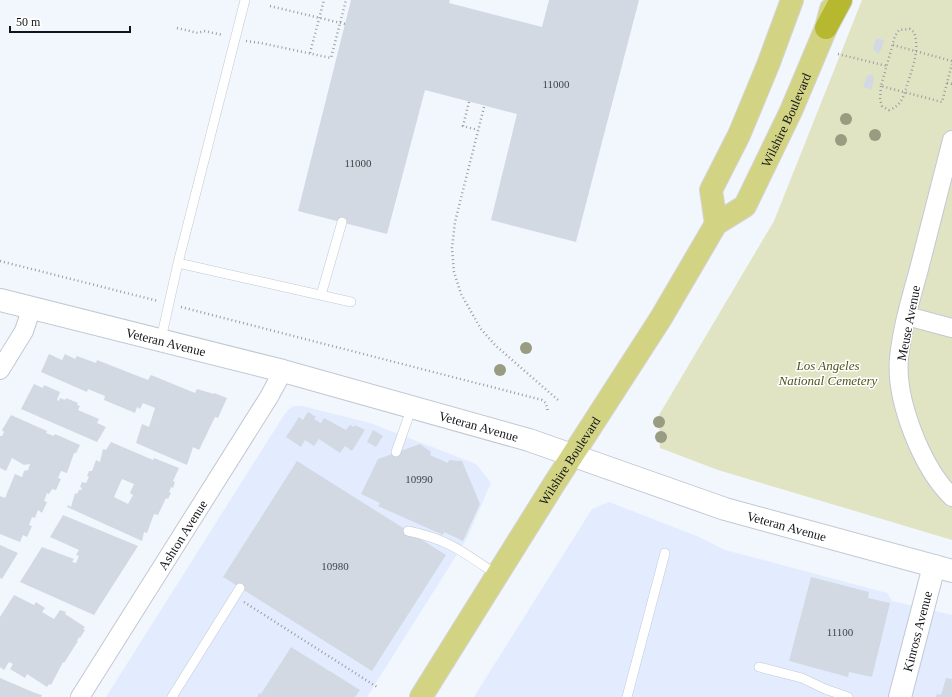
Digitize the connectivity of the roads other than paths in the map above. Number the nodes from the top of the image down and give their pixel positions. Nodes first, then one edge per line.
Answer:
1 (245, 0) edge
2 (792, 0) edge
3 (834, 0) edge
4 (841, 0) edge
5 (826, 28) junction
6 (952, 140) edge
7 (342, 222) dead end
8 (716, 224) junction
9 (178, 263) junction
10 (320, 295) junction
11 (0, 300) edge
12 (351, 302) dead end
13 (32, 307) junction
14 (907, 316) junction
15 (952, 328) edge
16 (161, 339) junction
17 (0, 370) edge
18 (283, 371) junction
19 (412, 408) junction
20 (396, 452) dead end
21 (572, 455) junction
22 (952, 496) edge
23 (408, 531) dead end
24 (665, 553) dead end
25 (943, 568) edge
26 (498, 576) junction
27 (240, 588) dead end
28 (759, 667) dead end
29 (80, 697) edge
30 (172, 697) edge
31 (421, 697) edge
32 (627, 697) edge
33 (848, 697) edge
34 (900, 697) edge

1 - 9 lane
2 - 8 main road
3 - 5 main road, Wilshire Boulevard
4 - 5 highway
5 - 8 main road, Wilshire Boulevard
6 - 14 street, Meuse Avenue
7 - 10 lane
8 - 21 main road, Wilshire Boulevard
9 - 10 lane
9 - 16 lane
10 - 12 lane
11 - 13 street, Veteran Avenue
13 - 16 street, Veteran Avenue
13 - 17 street
14 - 15 street
14 - 22 street, Meuse Avenue
16 - 18 street, Veteran Avenue
18 - 19 street, Veteran Avenue
18 - 29 street, Ashton Avenue
19 - 20 lane
19 - 21 street, Veteran Avenue
21 - 25 street, Veteran Avenue
21 - 26 main road, Wilshire Boulevard
23 - 26 lane
24 - 32 lane
25 - 34 street, Kinross Avenue
26 - 31 main road, Wilshire Boulevard
27 - 30 lane
28 - 33 lane

